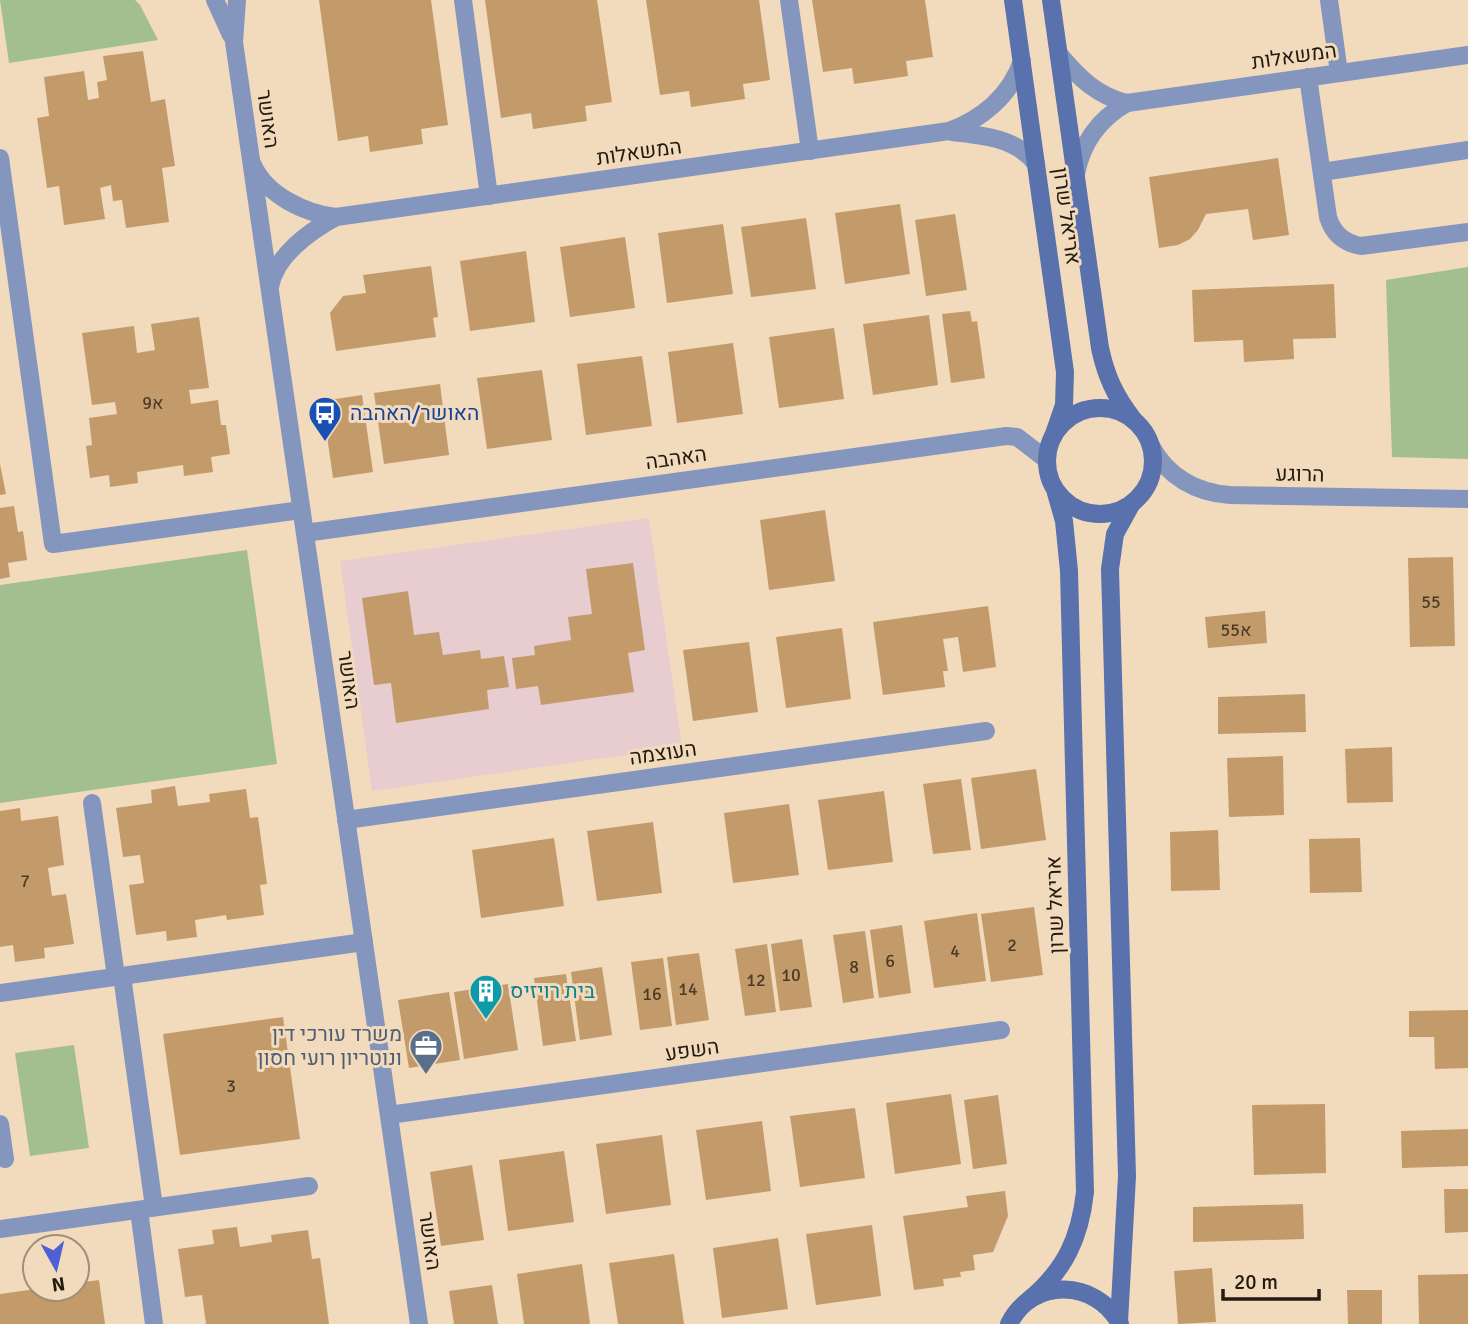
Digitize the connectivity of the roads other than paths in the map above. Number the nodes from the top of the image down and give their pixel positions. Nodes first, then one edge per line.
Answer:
1 (215, 0) edge
2 (237, 0) edge
3 (463, 0) edge
4 (789, 0) edge
5 (1013, 0) edge
6 (1051, 0) edge
7 (1329, 0) edge
8 (234, 42) junction
9 (1059, 54) junction
10 (1468, 55) edge
11 (1022, 61) junction
12 (1339, 73) junction
13 (1308, 78) junction
14 (1127, 103) junction
15 (949, 131) junction
16 (1468, 150) edge
17 (810, 151) junction
18 (0, 157) edge
19 (251, 162) junction
20 (1036, 164) junction
21 (1322, 172) junction
22 (1076, 176) junction
23 (489, 196) junction
24 (336, 217) junction
25 (1468, 232) edge
26 (270, 290) junction
27 (1132, 419) junction
28 (1053, 437) junction
29 (1151, 446) junction
30 (1047, 460) junction
31 (1056, 493) junction
32 (1468, 499) edge
33 (1131, 505) junction
34 (301, 510) junction
35 (305, 533) junction
36 (986, 731) dead end
37 (92, 803) dead end
38 (346, 820) junction
39 (364, 942) junction
40 (119, 976) junction
41 (0, 993) edge
42 (1001, 1030) dead end
43 (389, 1115) junction
44 (0, 1124) edge
45 (5, 1159) dead end
46 (309, 1185) dead end
47 (146, 1208) junction
48 (0, 1229) edge
49 (1029, 1300) junction
50 (1013, 1318) edge
51 (1119, 1323) edge
52 (154, 1324) edge
53 (419, 1324) edge
54 (999, 1324) edge

1 - 8 street, האושר
2 - 8 street, האושר
3 - 23 street
4 - 17 street
5 - 11 street, אריאל שרון
6 - 9 street, אריאל שרון
7 - 12 street
8 - 19 street, האושר
9 - 14 street
9 - 22 street, אריאל שרון
10 - 12 street, המשאלות
11 - 15 street, המשאלות
11 - 20 street, אריאל שרון
12 - 13 street, המשאלות
13 - 14 street, המשאלות
13 - 21 street
14 - 22 street
15 - 17 street, המשאלות
15 - 20 street, המשאלות
16 - 21 street
17 - 23 street, המשאלות
18 - 34 street
19 - 24 street, המשאלות
19 - 26 street, האושר
20 - 28 street, אריאל שרון
21 - 25 street
22 - 27 street, אריאל שרון
23 - 24 street, המשאלות
24 - 26 street, המשאלות
26 - 34 street, האושר
27 - 28 street
27 - 29 street
28 - 30 street
29 - 32 street, הרוגע
29 - 33 street
30 - 31 street
30 - 35 street, האהבה
31 - 33 street
31 - 49 street, אריאל שרון
33 - 51 street
34 - 35 street, האושר
35 - 38 street, האושר
36 - 38 street, העוצמה
37 - 40 street
38 - 39 street, האושר
39 - 40 street
39 - 43 street, האושר
40 - 41 street
40 - 47 street
42 - 43 street, השפע
43 - 53 street, האושר
44 - 45 street
46 - 47 street
47 - 48 street
47 - 52 street
49 - 50 street, אריאל שרון
49 - 51 street
50 - 54 street, אריאל שרון

